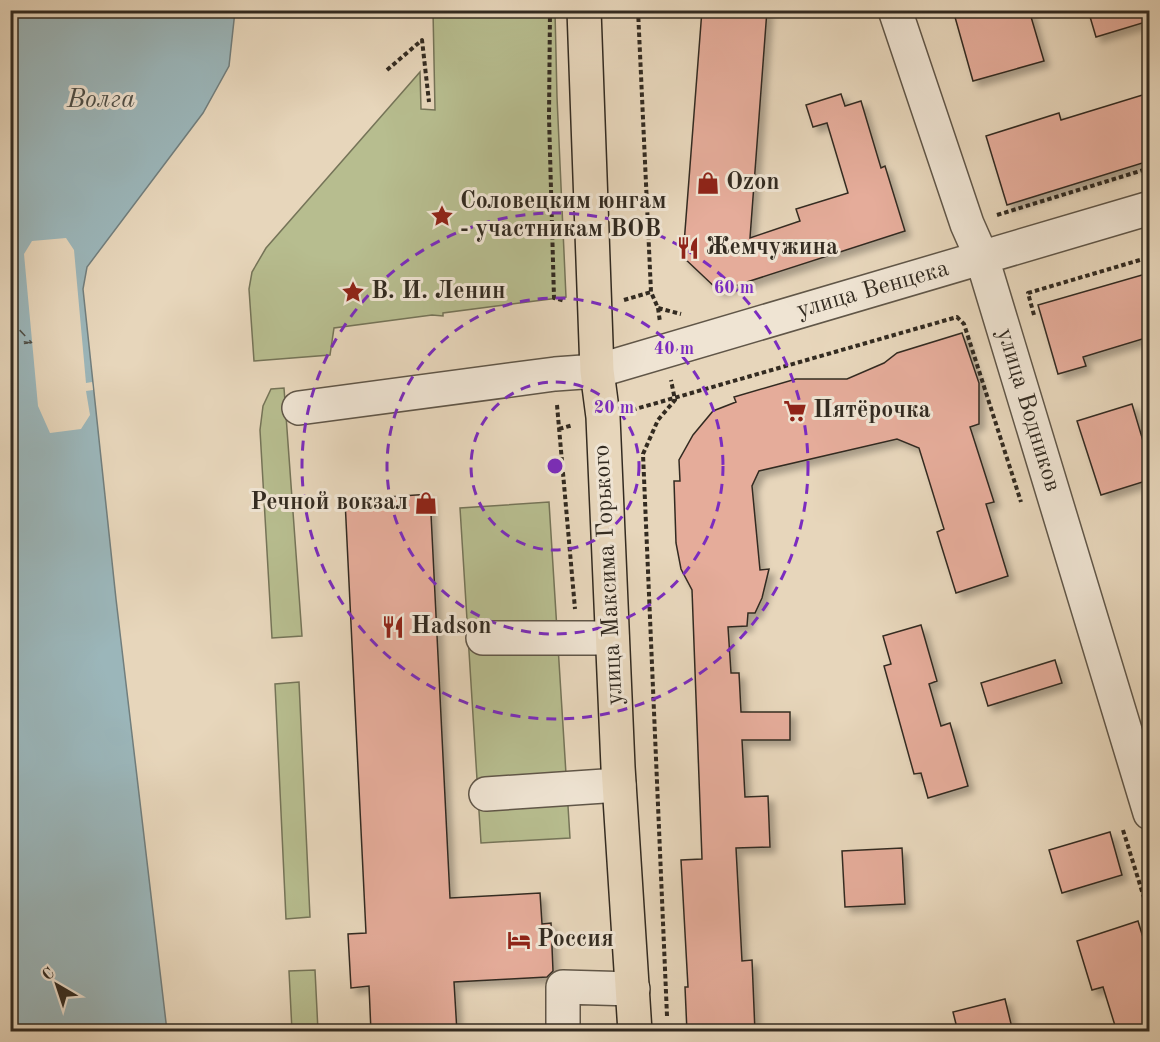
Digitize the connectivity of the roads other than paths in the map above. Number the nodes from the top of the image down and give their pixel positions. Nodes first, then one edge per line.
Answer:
1 (585, 10) edge
2 (896, 10) edge
3 (1149, 208) edge
4 (982, 258) junction
5 (597, 371) junction
6 (299, 408) dead end
7 (483, 638) dead end
8 (612, 638) junction
9 (619, 785) junction
10 (486, 794) dead end
11 (1135, 818) edge
12 (633, 989) junction
13 (563, 1032) edge
14 (635, 1032) edge

1 - 5 main road, улица Максима Горького
2 - 4 street, улица Водников
3 - 4 street, улица Венцека
4 - 5 street, улица Венцека
4 - 11 street, улица Водников
5 - 6 street, улица Венцека
5 - 8 main road, улица Максима Горького
7 - 8 street
8 - 9 main road, улица Максима Горького
9 - 10 street
9 - 12 main road, улица Максима Горького
12 - 13 street
12 - 14 main road, улица Максима Горького

